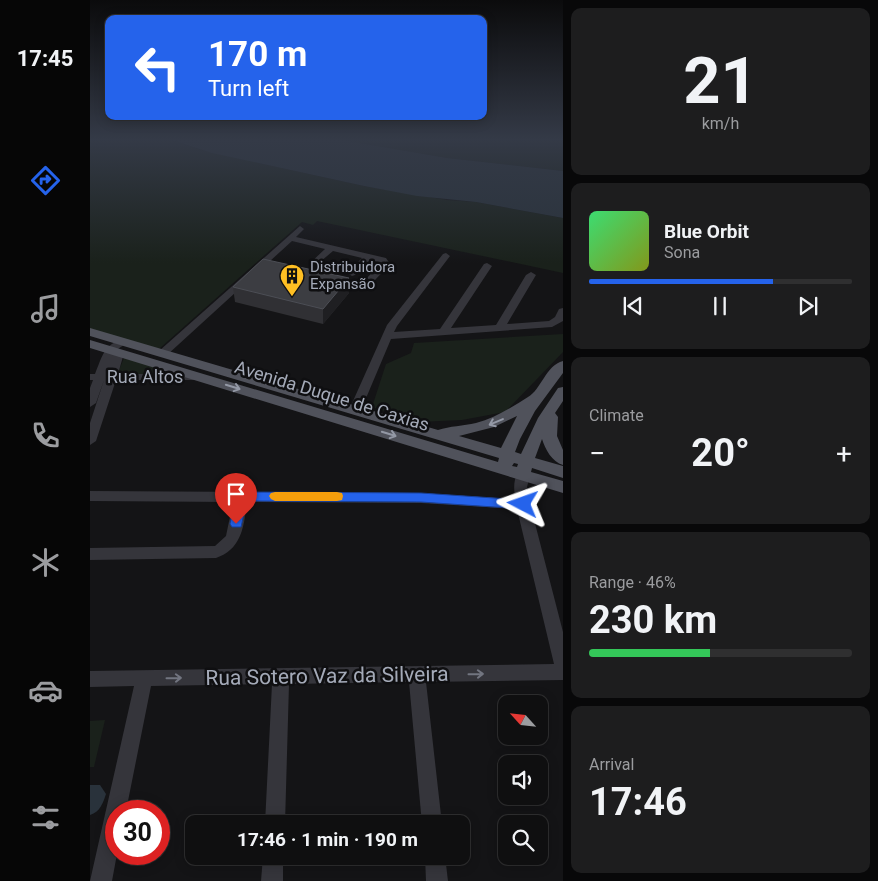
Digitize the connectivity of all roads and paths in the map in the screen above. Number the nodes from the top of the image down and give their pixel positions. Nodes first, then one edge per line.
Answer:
1 (300, 229) dead end
2 (290, 238) junction
3 (331, 248) junction
4 (368, 256) junction
5 (446, 256) dead end
6 (314, 264) dead end
7 (487, 266) dead end
8 (352, 274) dead end
9 (531, 275) dead end
10 (372, 278) dead end
11 (563, 311) edge
12 (500, 327) junction
13 (90, 332) edge
14 (443, 332) junction
15 (387, 336) junction
16 (90, 344) edge
17 (118, 348) junction
18 (163, 353) junction
19 (563, 365) edge
20 (100, 377) edge
21 (199, 377) junction
22 (537, 395) junction
23 (559, 396) edge
24 (90, 403) edge
25 (355, 410) junction
26 (433, 433) junction
27 (90, 441) edge
28 (563, 460) edge
29 (506, 462) junction
30 (563, 472) edge
31 (523, 474) junction
32 (563, 487) edge
33 (90, 496) edge
34 (242, 496) junction
35 (523, 504) junction
36 (90, 554) edge
37 (563, 665) edge
38 (563, 672) edge
39 (417, 675) junction
40 (281, 676) junction
41 (90, 679) edge
42 (144, 679) junction
43 (275, 815) edge
44 (431, 815) edge
45 (273, 865) edge
46 (436, 865) edge
47 (101, 881) edge
48 (272, 881) edge
49 (437, 881) edge

1 - 2 street
2 - 3 street
2 - 18 street
3 - 4 street
3 - 6 street
4 - 8 street
4 - 10 street
5 - 15 street
7 - 14 street
9 - 12 street
11 - 12 street
12 - 14 street
13 - 17 main road, Avenida Duque de Caxias
14 - 15 street
15 - 25 street
16 - 17 main road, Avenida Duque de Caxias
17 - 18 main road, Avenida Duque de Caxias
17 - 20 street
17 - 21 main road, Avenida Duque de Caxias
18 - 25 main road, Avenida Duque de Caxias
19 - 22 main road
20 - 21 street, Rua Altos
20 - 24 street
20 - 27 street
21 -> 29 main road, Avenida Duque de Caxias
22 -> 26 main road
22 - 29 main road
23 - 28 main road
23 - 31 main road
25 - 26 main road, Avenida Duque de Caxias
26 - 29 main road, Avenida Duque de Caxias
29 - 31 main road, Avenida Duque de Caxias
30 - 31 main road, Avenida Duque de Caxias
31 - 32 main road, Avenida Duque de Caxias
31 - 35 street
33 - 34 street
34 - 35 street
34 - 36 street
35 - 37 street
39 -> 38 street, Rua Sotero Vaz da Silveira
39 - 40 street, Rua Sotero Vaz da Silveira
39 - 44 street
42 -> 40 street, Rua Sotero Vaz da Silveira
40 - 43 street
41 - 42 street, Rua Sotero Vaz da Silveira
42 - 47 street
45 - 48 street
46 - 49 street

